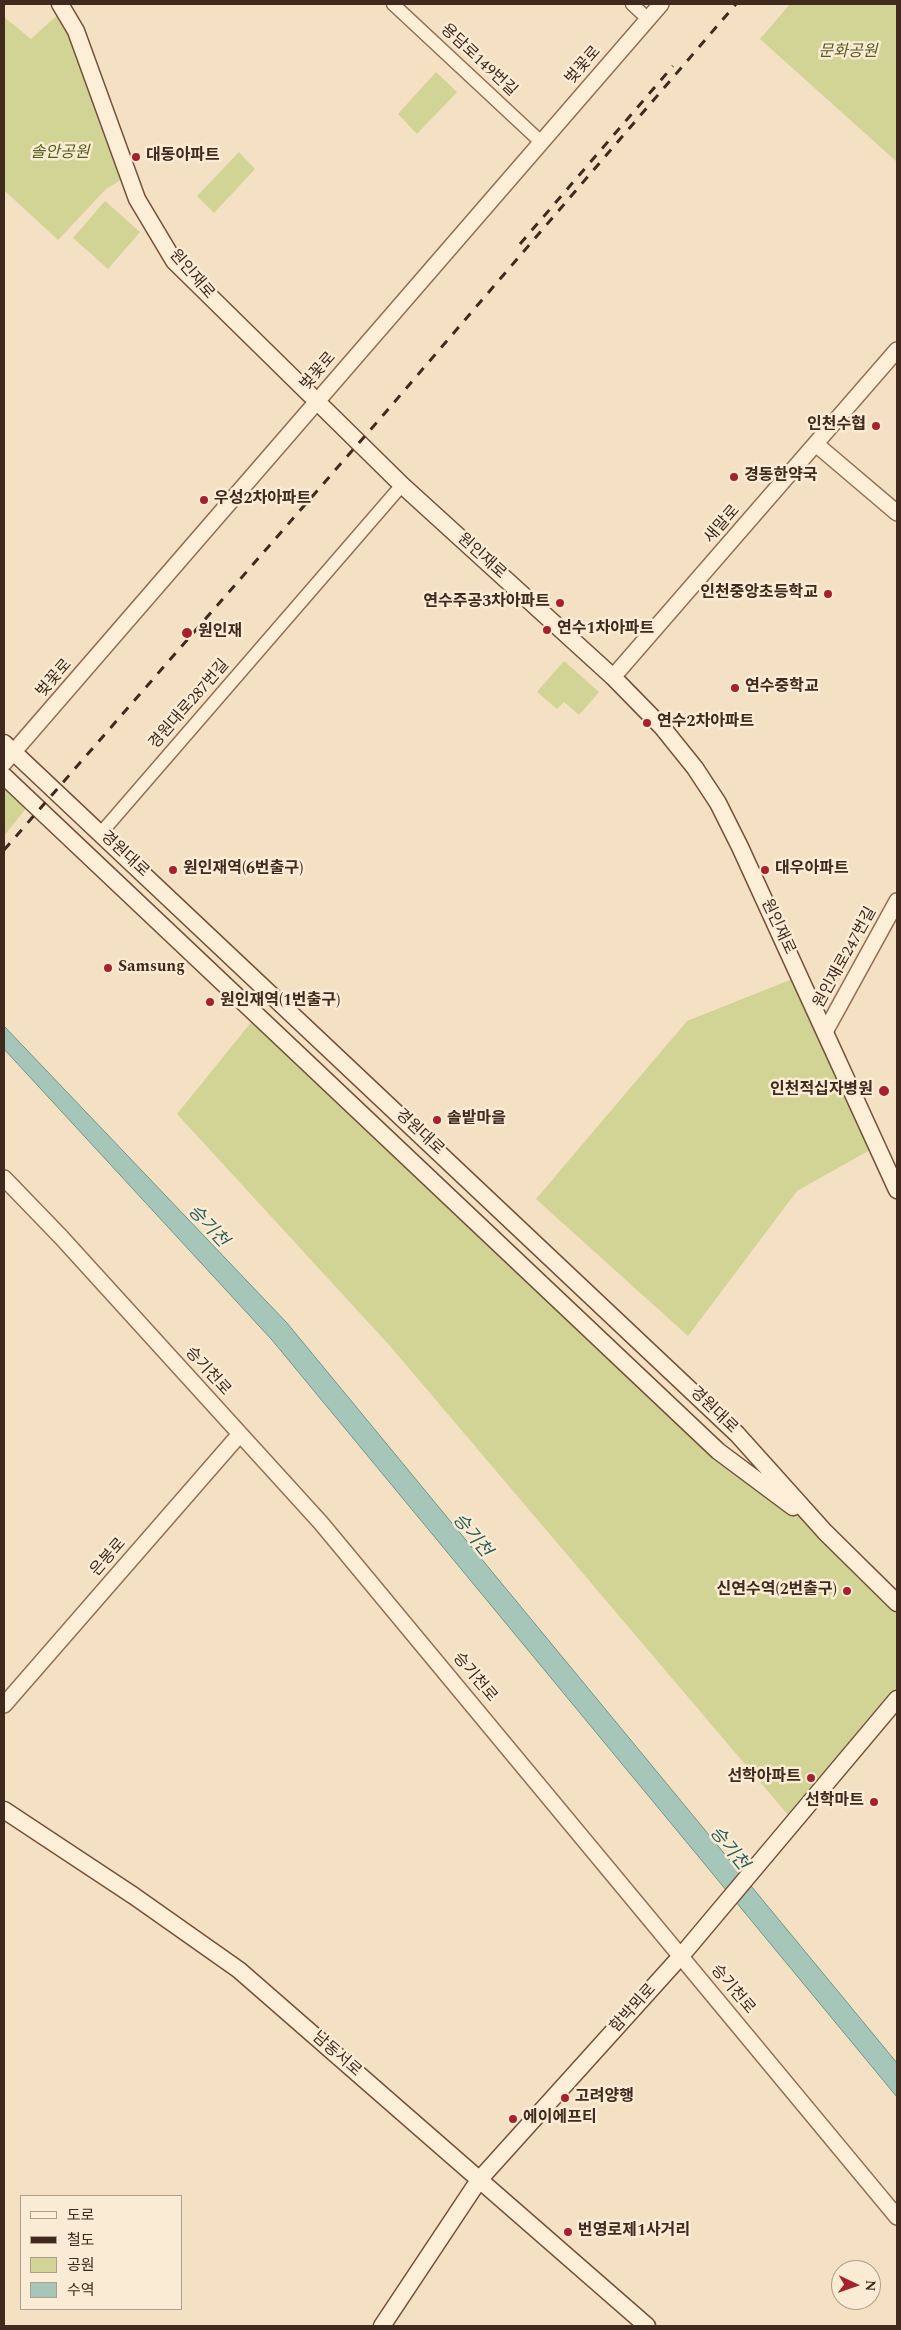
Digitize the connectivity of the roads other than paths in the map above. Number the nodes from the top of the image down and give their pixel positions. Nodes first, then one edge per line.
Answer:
1 (60, 4) edge
2 (393, 4) edge
3 (632, 4) edge
4 (661, 4) edge
5 (648, 18) junction
6 (542, 142) junction
7 (897, 350) edge
8 (317, 402) junction
9 (817, 444) junction
10 (402, 485) junction
11 (897, 513) edge
12 (613, 677) junction
13 (7, 753) edge
14 (4, 776) edge
15 (101, 833) junction
16 (897, 901) edge
17 (825, 1032) junction
18 (4, 1178) edge
19 (897, 1190) edge
20 (240, 1434) junction
21 (825, 1532) junction
22 (897, 1603) edge
23 (897, 1699) edge
24 (4, 1705) edge
25 (4, 1810) edge
26 (681, 1956) junction
27 (479, 2180) junction
28 (897, 2217) edge
29 (382, 2326) edge
30 (647, 2326) edge

1 - 8 main road, 원인재로
2 - 6 street, 용담로149번길
3 - 5 street
4 - 5 street, 벚꽃로
5 - 6 street, 벚꽃로
6 - 8 street, 벚꽃로
7 - 9 street, 새말로
8 - 10 main road, 원인재로
8 - 13 street, 벚꽃로
9 - 11 street
9 - 12 street, 새말로
10 - 12 main road, 원인재로
10 - 15 street, 경원대로287번길
12 - 17 main road, 원인재로
13 - 15 main road, 경원대로
14 - 21 main road, 경원대로
15 - 21 main road, 경원대로
16 - 17 street, 원인재로247번길
17 - 19 main road, 원인재로
18 - 20 street, 승기천로
20 - 24 street, 은봉로
20 - 26 street, 승기천로
21 - 22 main road, 경원대로
23 - 26 main road, 함박뫼로
25 - 27 main road, 남동서로
26 - 27 main road, 함박뫼로
26 - 28 street, 승기천로
27 - 29 main road, 함박뫼로
27 - 30 main road, 남동서로

